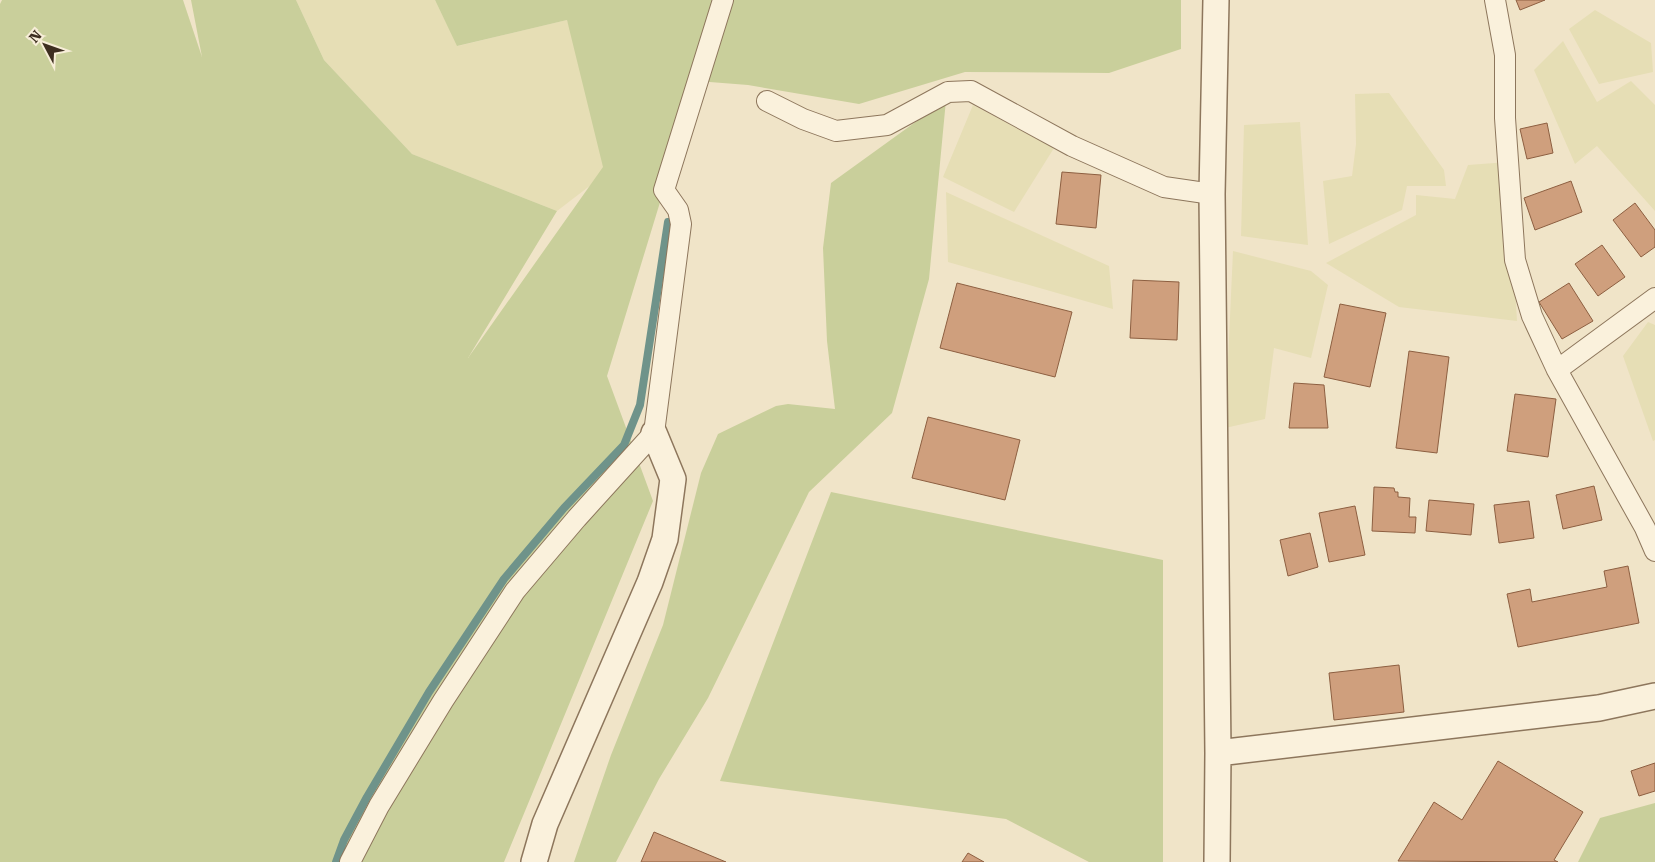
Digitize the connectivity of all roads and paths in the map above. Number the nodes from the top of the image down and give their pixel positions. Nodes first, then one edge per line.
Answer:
1 (723, 0) edge
2 (1216, 0) edge
3 (1495, 0) edge
4 (766, 101) dead end
5 (1212, 194) junction
6 (1655, 298) edge
7 (1557, 370) junction
8 (654, 433) junction
9 (1655, 552) edge
10 (1655, 696) edge
11 (1218, 753) junction
12 (350, 862) edge
13 (534, 862) edge
14 (1217, 862) edge

1 - 8 street
2 - 5 street
3 - 7 street
4 - 5 street
5 - 11 street
6 - 7 street
7 - 9 street
8 - 12 street
8 - 13 street
10 - 11 street
11 - 14 street

